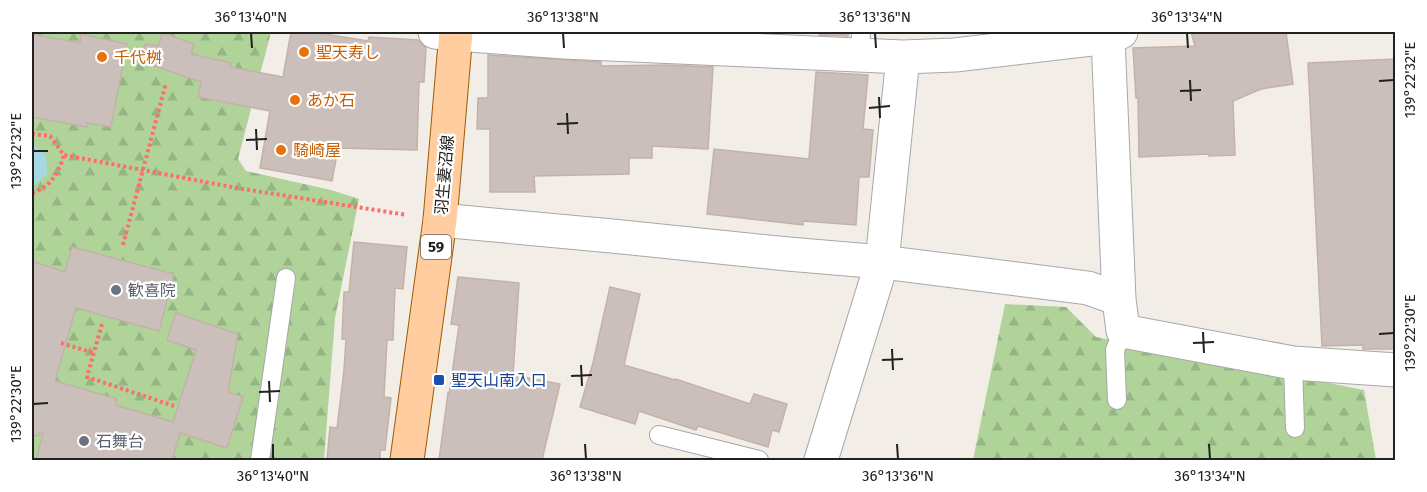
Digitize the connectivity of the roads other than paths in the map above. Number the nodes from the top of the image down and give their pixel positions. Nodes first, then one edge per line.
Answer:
1 (449, 32) edge
2 (1112, 33) edge
3 (615, 38) edge
4 (860, 43) edge
5 (903, 57) junction
6 (440, 220) junction
7 (882, 262) junction
8 (286, 278) dead end
9 (1119, 299) junction
10 (1123, 331) junction
11 (1293, 363) junction
12 (1395, 370) edge
13 (1117, 400) dead end
14 (1295, 428) dead end
15 (659, 435) dead end
16 (260, 460) edge
17 (407, 460) edge
18 (759, 460) edge
19 (821, 460) edge

1 - 3 street
1 - 6 main road, 羽生妻沼線 / 59
2 - 5 street
2 - 9 street
3 - 4 street
4 - 5 street
5 - 7 street
6 - 7 street
6 - 17 main road, 羽生妻沼線 / 59
7 - 9 street
7 - 19 street
8 - 16 lane
9 - 10 street
10 - 11 street
10 - 13 lane
11 - 12 street
11 - 14 lane
15 - 18 lane

